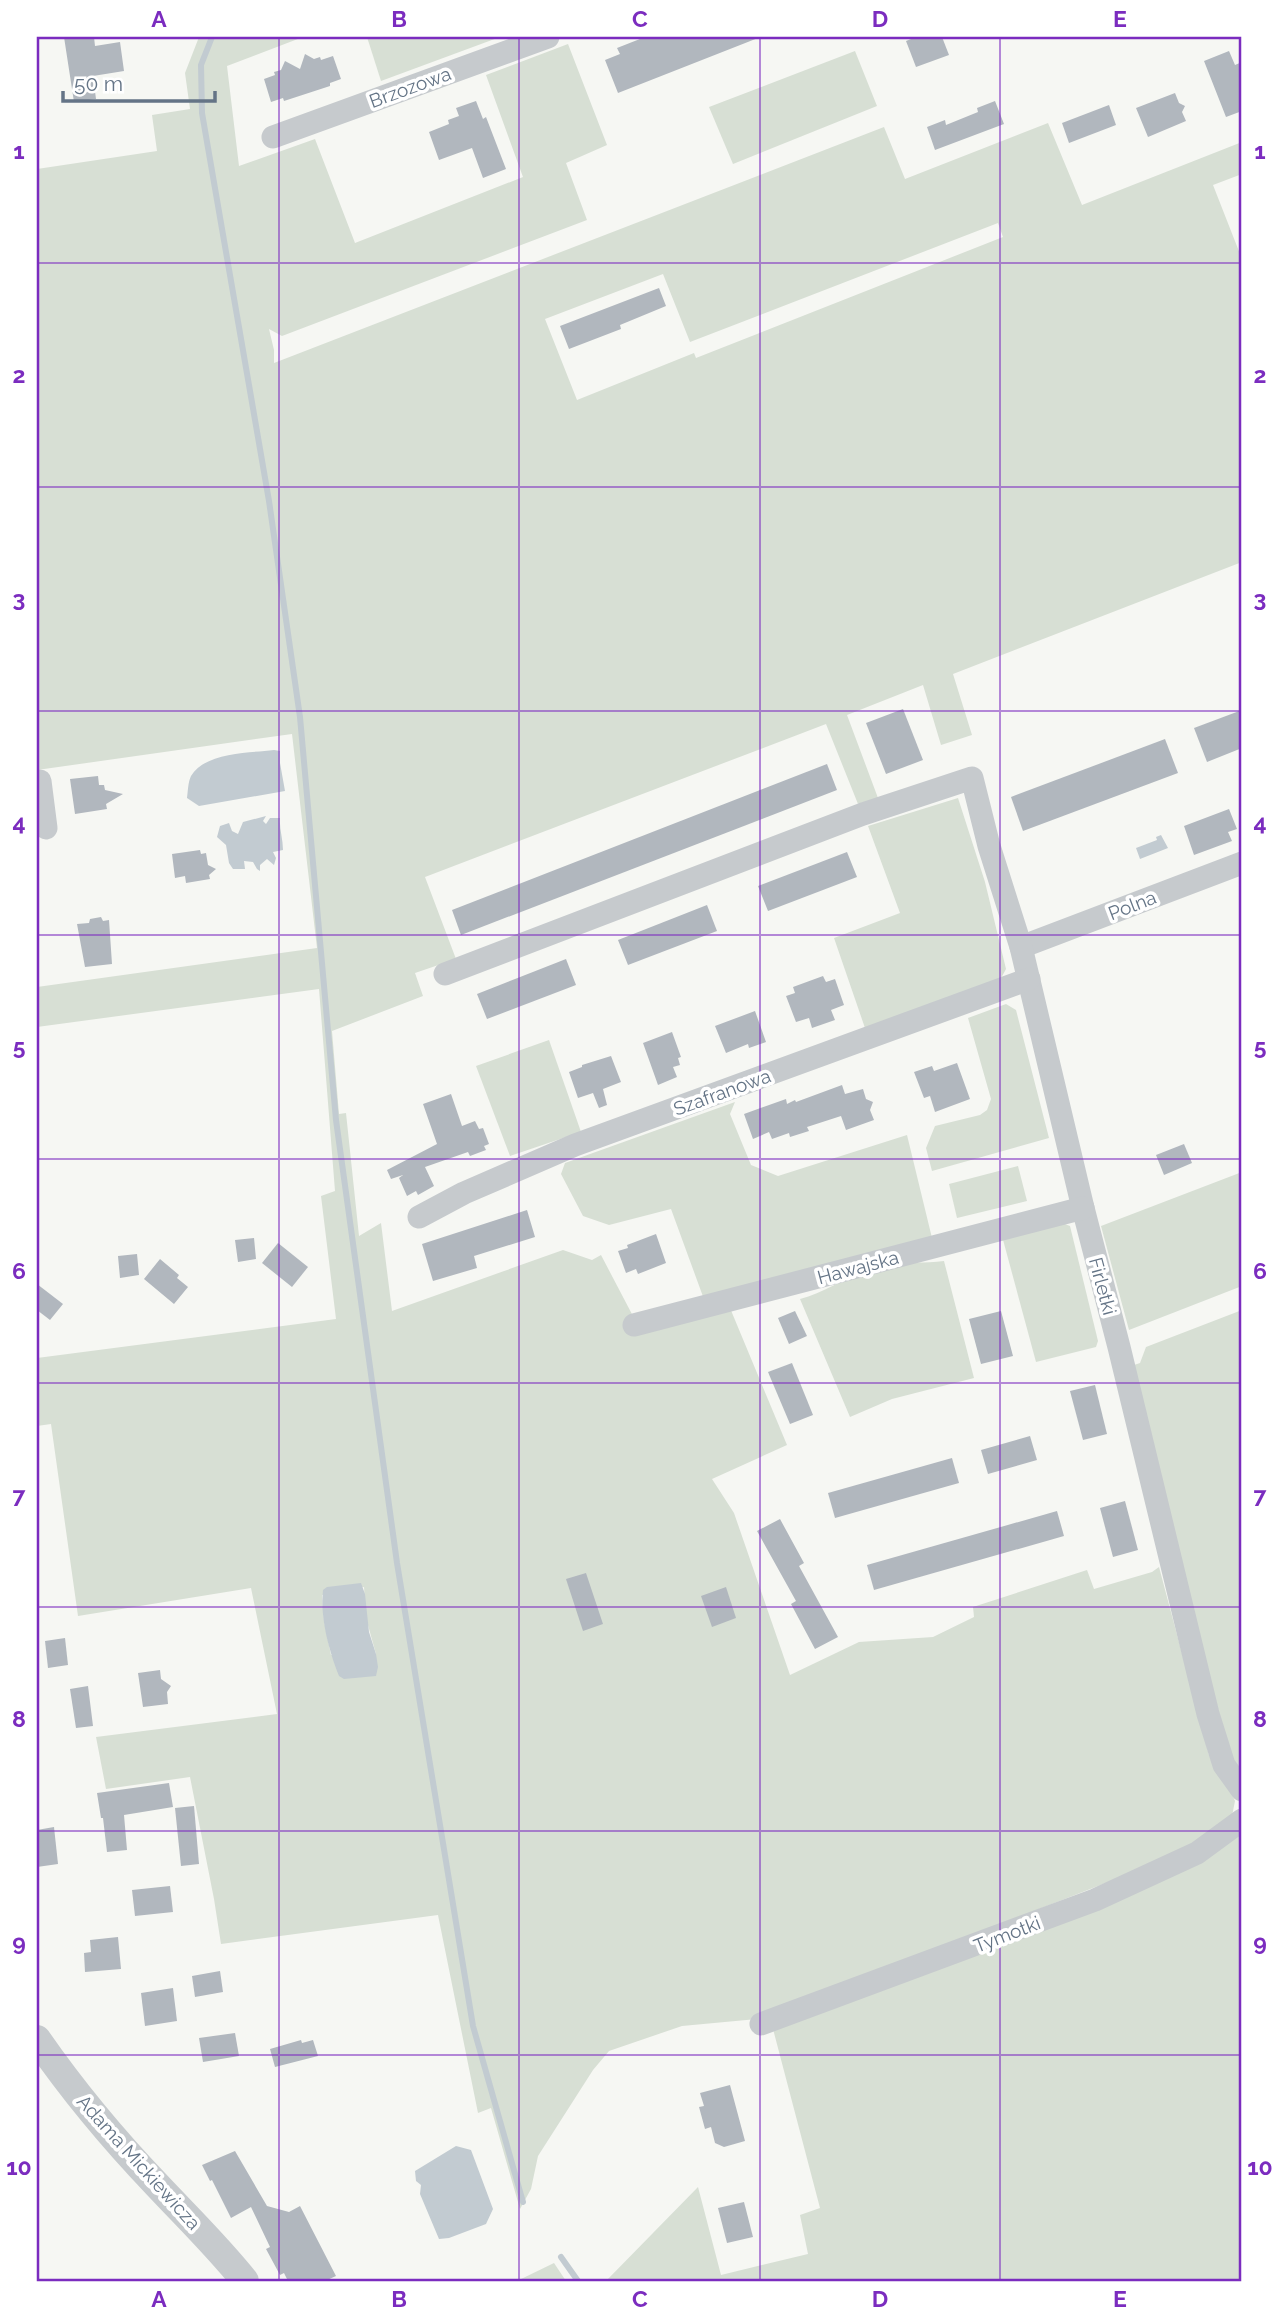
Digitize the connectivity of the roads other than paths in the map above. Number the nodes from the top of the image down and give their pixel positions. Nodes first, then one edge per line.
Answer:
1 (548, 37) edge
2 (272, 137) dead end
3 (37, 781) edge
4 (46, 828) dead end
5 (1242, 863) edge
6 (1021, 947) junction
7 (445, 974) dead end
8 (1029, 979) junction
9 (1083, 1208) junction
10 (419, 1217) dead end
11 (634, 1325) dead end
12 (1242, 1790) edge
13 (1242, 1820) edge
14 (761, 2024) dead end
15 (37, 2039) edge
16 (245, 2281) edge

1 - 2 street, Brzozowa
3 - 4 street
5 - 6 street, Polna
6 - 7 street, Firletki
6 - 8 street, Firletki
8 - 9 street, Firletki
8 - 10 street, Szafranowa
9 - 11 street, Hawajska
9 - 12 street, Firletki
13 - 14 street, Tymotki
15 - 16 street, Adama Mickiewicza

